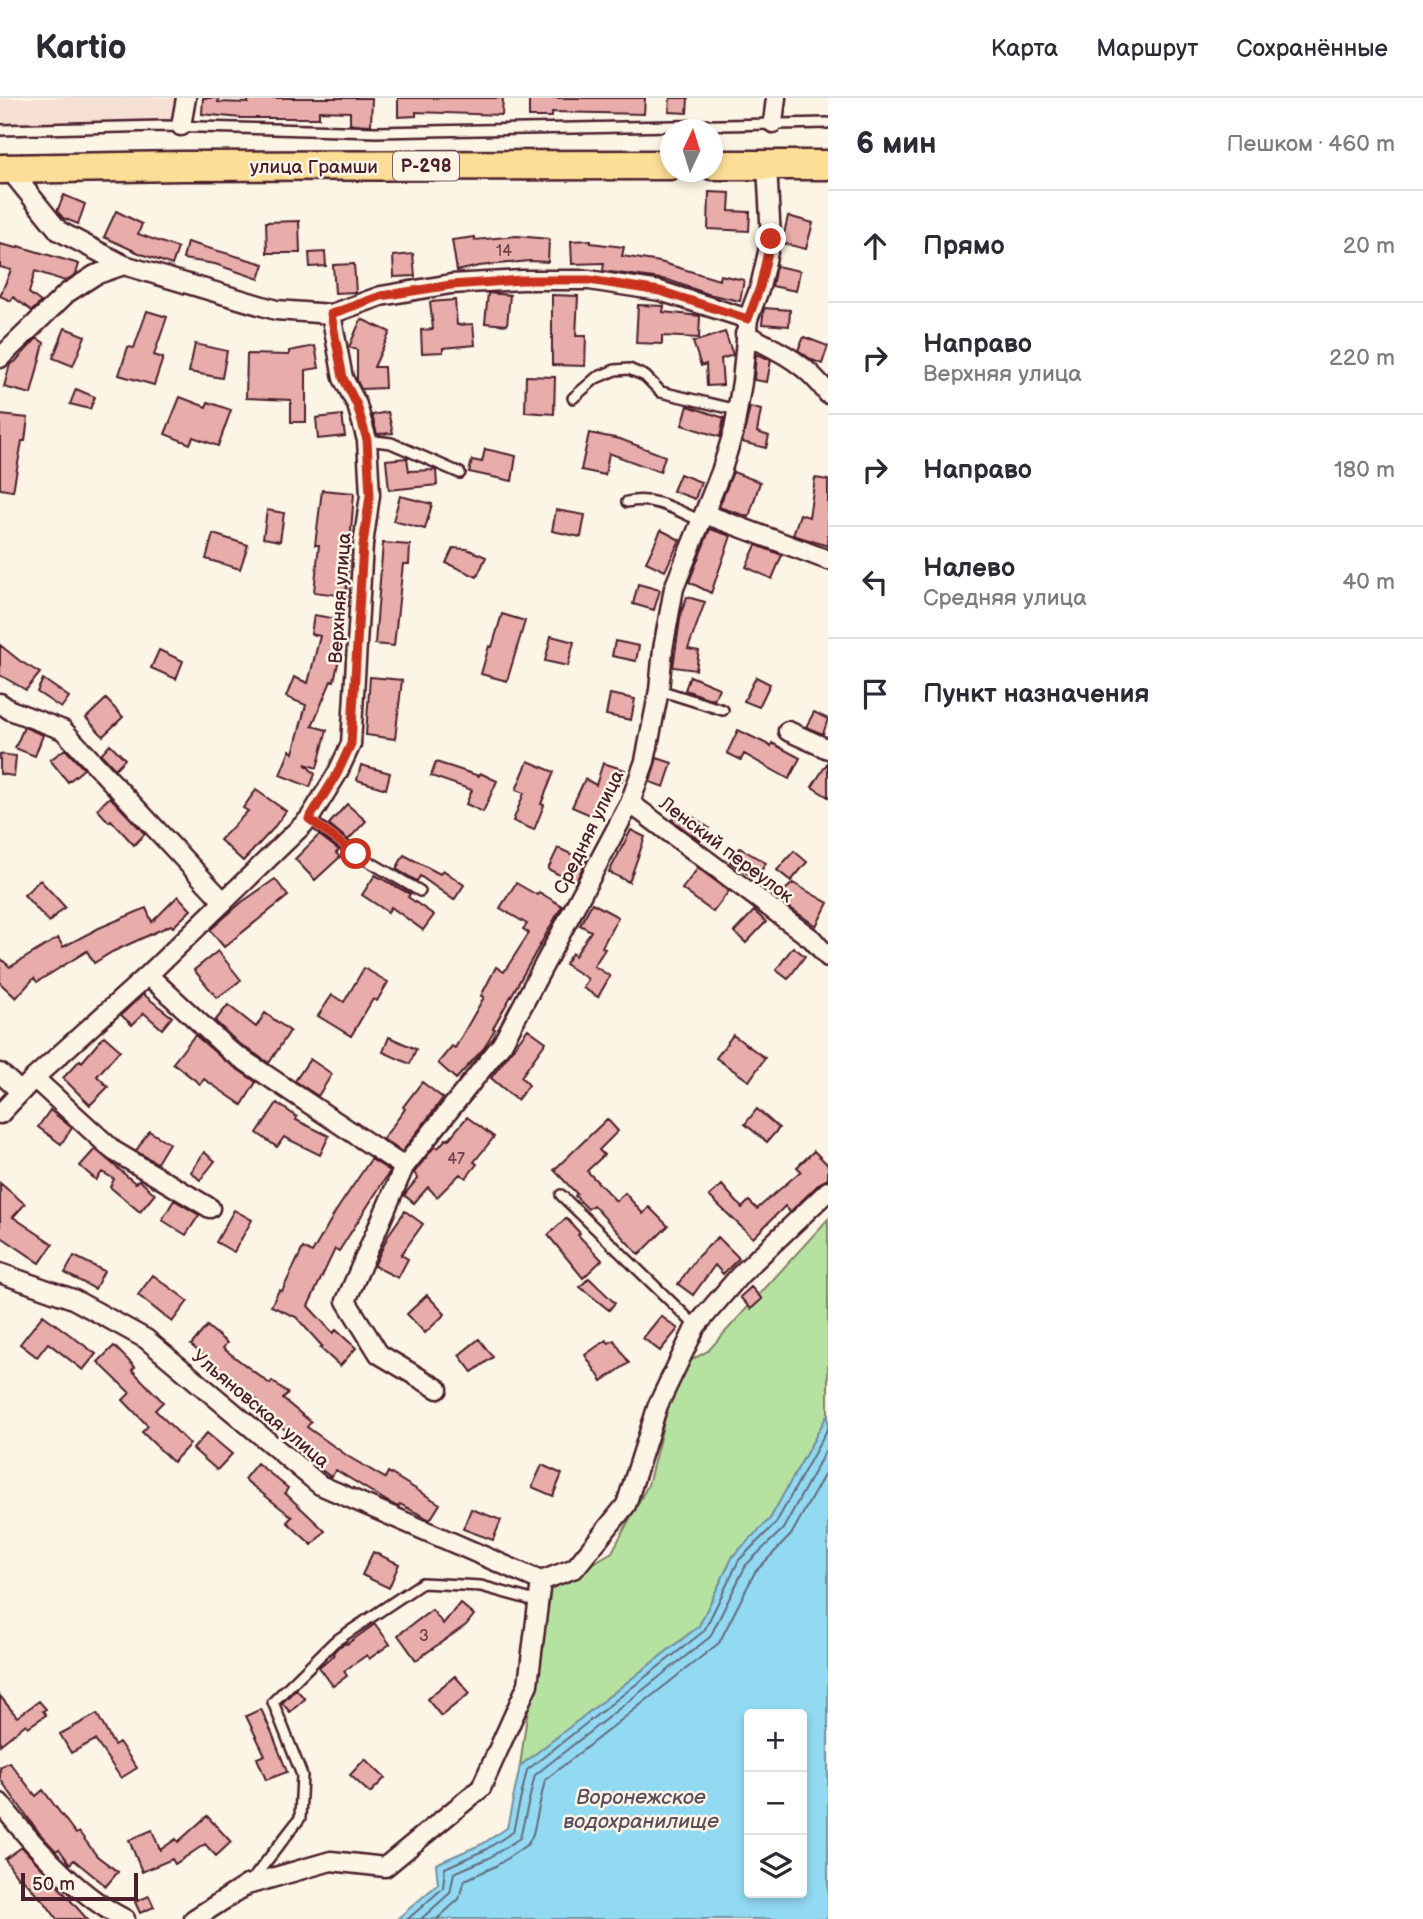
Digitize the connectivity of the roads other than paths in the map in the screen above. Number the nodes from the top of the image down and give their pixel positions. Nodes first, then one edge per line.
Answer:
1 (186, 98) edge
2 (776, 98) edge
3 (773, 123) junction
4 (828, 123) edge
5 (181, 126) junction
6 (0, 130) edge
7 (660, 165) edge
8 (723, 165) edge
9 (767, 165) junction
10 (828, 165) edge
11 (5, 169) edge
12 (124, 265) junction
13 (331, 314) junction
14 (746, 327) junction
15 (0, 358) edge
16 (828, 394) edge
17 (573, 398) dead end
18 (737, 410) junction
19 (367, 440) junction
20 (460, 473) dead end
21 (627, 502) dead end
22 (703, 517) junction
23 (828, 560) edge
24 (659, 690) junction
25 (0, 703) edge
26 (723, 710) dead end
27 (788, 731) dead end
28 (828, 749) edge
29 (630, 803) junction
30 (309, 819) junction
31 (420, 891) dead end
32 (224, 902) junction
33 (828, 957) edge
34 (148, 975) junction
35 (0, 1073) edge
36 (34, 1078) junction
37 (21, 1092) junction
38 (0, 1114) edge
39 (404, 1167) junction
40 (828, 1191) edge
41 (561, 1195) dead end
42 (210, 1208) dead end
43 (0, 1273) edge
44 (696, 1326) junction
45 (438, 1389) dead end
46 (541, 1581) junction
47 (539, 1602) junction
48 (0, 1803) edge
49 (249, 1884) junction
50 (125, 1919) edge
51 (194, 1919) edge

1 - 5 street
2 - 3 street
3 - 4 lane
3 - 5 lane
5 - 6 lane
7 - 11 highway, улица Грамши / Р-298
8 - 9 highway
9 - 10 highway
9 - 14 street, Средняя улица
11 - 12 street
12 - 13 street
12 - 15 street
13 - 14 street
13 - 19 street, Верхняя улица
14 - 16 street
14 - 18 street, Средняя улица
17 - 18 lane
18 - 22 street, Средняя улица
19 - 20 lane
19 - 30 street, Верхняя улица
21 - 22 lane
22 - 23 street
22 - 24 street, Средняя улица
24 - 26 lane
24 - 29 street, Средняя улица
25 - 32 street
27 - 28 street
29 - 33 street, Ленский переулок
29 - 39 street, Средняя улица
30 - 31 lane
30 - 32 street, Верхняя улица
32 - 34 street, Верхняя улица
34 - 36 street, Верхняя улица
34 - 39 street
35 - 37 street
36 - 37 street, Верхняя улица
36 - 42 street
37 - 38 street, Верхняя улица
39 - 45 street, Средняя улица
40 - 44 street
41 - 44 lane
43 - 46 street, Ульяновская улица
44 - 46 street
46 - 47 street
47 - 49 street
47 - 49 lane
48 - 50 street
49 - 51 street

